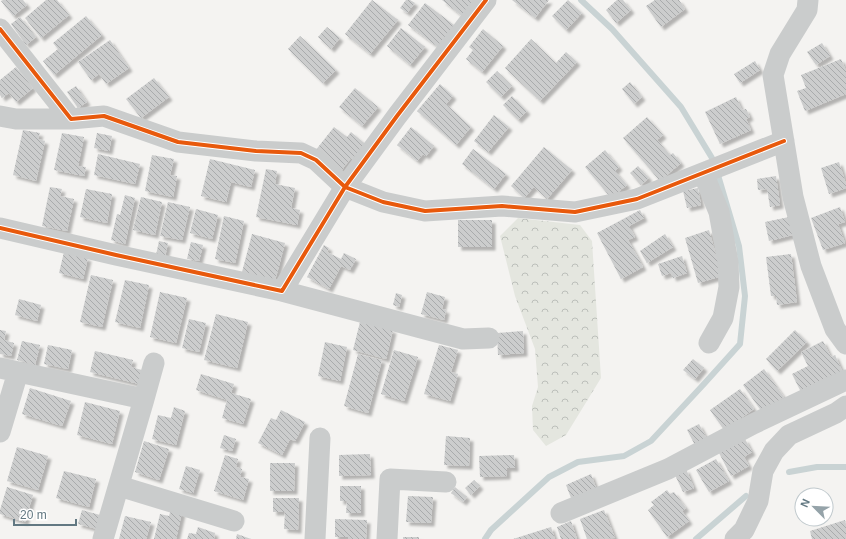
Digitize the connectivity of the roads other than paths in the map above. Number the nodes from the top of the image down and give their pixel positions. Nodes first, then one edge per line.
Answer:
1 (486, 0) edge
2 (808, 0) edge
3 (0, 29) edge
4 (0, 116) edge
5 (72, 118) junction
6 (784, 141) junction
7 (703, 173) junction
8 (346, 187) junction
9 (0, 228) edge
10 (282, 291) junction
11 (489, 338) dead end
12 (709, 343) dead end
13 (846, 344) edge
14 (154, 363) dead end
15 (9, 370) edge
16 (846, 380) edge
17 (144, 399) junction
18 (846, 406) edge
19 (0, 432) edge
20 (320, 438) dead end
21 (446, 482) dead end
22 (119, 486) junction
23 (561, 513) dead end
24 (234, 521) dead end
25 (104, 539) edge
26 (315, 539) edge
27 (387, 539) edge
28 (735, 539) edge

1 - 8 street
2 - 6 street
3 - 5 street
4 - 5 street
5 - 8 street
6 - 7 street
6 - 13 street
7 - 8 street
7 - 12 street
8 - 10 street
9 - 10 street
10 - 11 street
14 - 17 street
15 - 17 street
15 - 19 street
16 - 23 street
17 - 22 street
18 - 28 street
20 - 26 street
21 - 27 street
22 - 24 street
22 - 25 street

